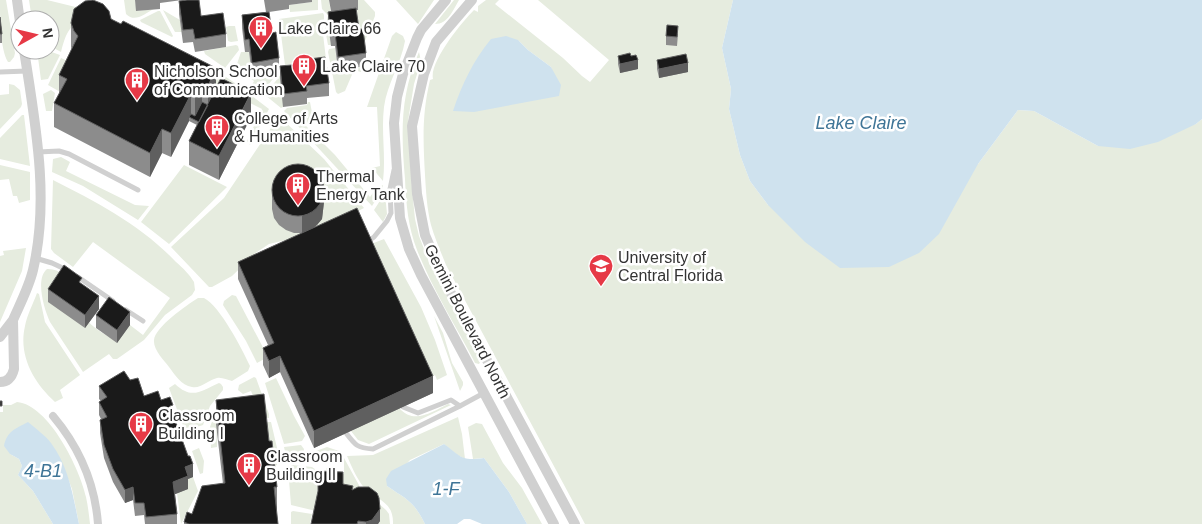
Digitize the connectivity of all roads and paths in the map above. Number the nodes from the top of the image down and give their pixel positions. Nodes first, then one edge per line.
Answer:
1 (446, 0) edge
2 (472, 0) edge
3 (26, 60) edge
4 (27, 70) junction
5 (0, 72) edge
6 (38, 152) junction
7 (396, 157) junction
8 (138, 190) dead end
9 (365, 243) edge
10 (35, 258) junction
11 (13, 320) junction
12 (143, 321) dead end
13 (0, 337) edge
14 (0, 382) edge
15 (500, 384) junction
16 (484, 393) junction
17 (460, 406) junction
18 (403, 407) dead end
19 (53, 416) dead end
20 (346, 433) dead end
21 (98, 524) edge
22 (554, 524) edge
23 (575, 524) edge

1 - 7 street, Gemini Boulevard North
2 - 15 street, Gemini Boulevard North
3 - 4 street
4 - 5 lane
4 - 6 street
6 - 8 lane
6 - 10 street
7 - 9 lane
7 - 16 street, Gemini Boulevard North
10 - 11 street
10 - 12 lane
11 - 13 street
11 - 14 street
15 - 16 street
15 - 23 street, Gemini Boulevard North
16 - 17 lane
16 - 22 street, Gemini Boulevard North
17 - 18 lane
17 - 20 lane
19 - 21 street

